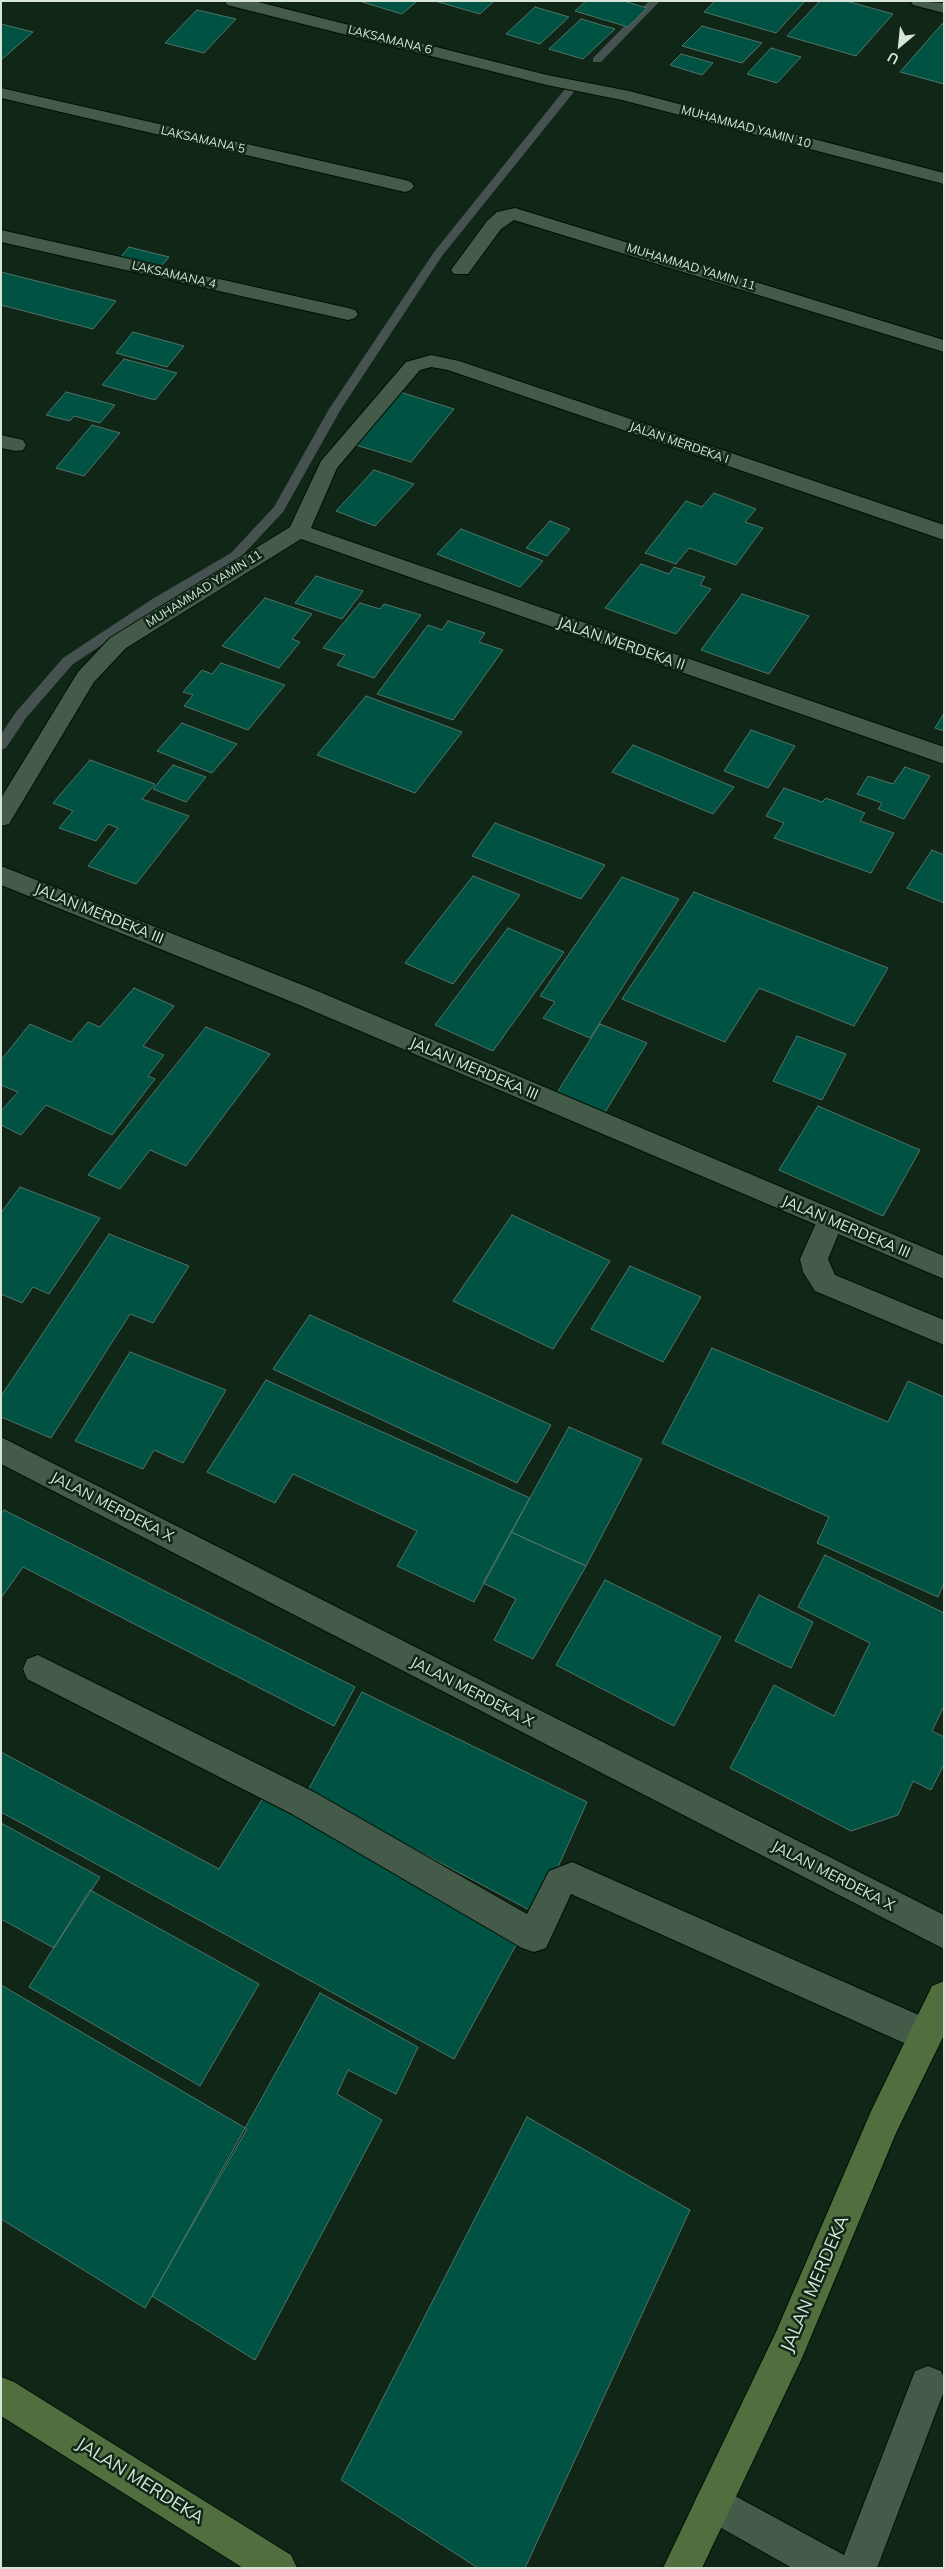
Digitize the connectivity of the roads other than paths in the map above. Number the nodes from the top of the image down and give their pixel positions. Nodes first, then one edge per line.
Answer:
1 (233, 1) edge
2 (919, 1) edge
3 (944, 8) edge
4 (547, 80) joint
5 (1, 93) edge
6 (944, 179) edge
7 (405, 186) dead end
8 (1, 236) edge
9 (461, 270) dead end
10 (348, 314) dead end
11 (944, 346) edge
12 (299, 531) junction
13 (944, 533) edge
14 (944, 756) edge
15 (1, 818) edge
16 (1, 875) edge
17 (832, 1220) junction
18 (944, 1268) edge
19 (944, 1333) edge
20 (1, 1450) edge
21 (38, 1669) dead end
22 (944, 1933) edge
23 (944, 1998) edge
24 (925, 2036) junction
25 (928, 2384) dead end
26 (1, 2395) edge
27 (713, 2503) junction
28 (278, 2568) edge
29 (682, 2568) edge
30 (830, 2568) edge
31 (858, 2568) edge

1 - 4 street, LAKSAMANA 6
2 - 3 street
4 - 6 street, MUHAMMAD YAMIN 10
5 - 7 street, LAKSAMANA 5
8 - 10 street, LAKSAMANA 4
9 - 11 street, MUHAMMAD YAMIN 11
12 - 13 street, JALAN MERDEKA I
12 - 14 street, JALAN MERDEKA II
12 - 15 street, MUHAMMAD YAMIN 11
16 - 17 street, JALAN MERDEKA III
17 - 18 street, JALAN MERDEKA III
17 - 19 street
20 - 22 street, JALAN MERDEKA X
21 - 24 street
23 - 24 main road, JALAN MERDEKA
24 - 27 main road, JALAN MERDEKA
25 - 31 street
26 - 28 main road, JALAN MERDEKA
27 - 29 main road, JALAN MERDEKA
27 - 30 street

